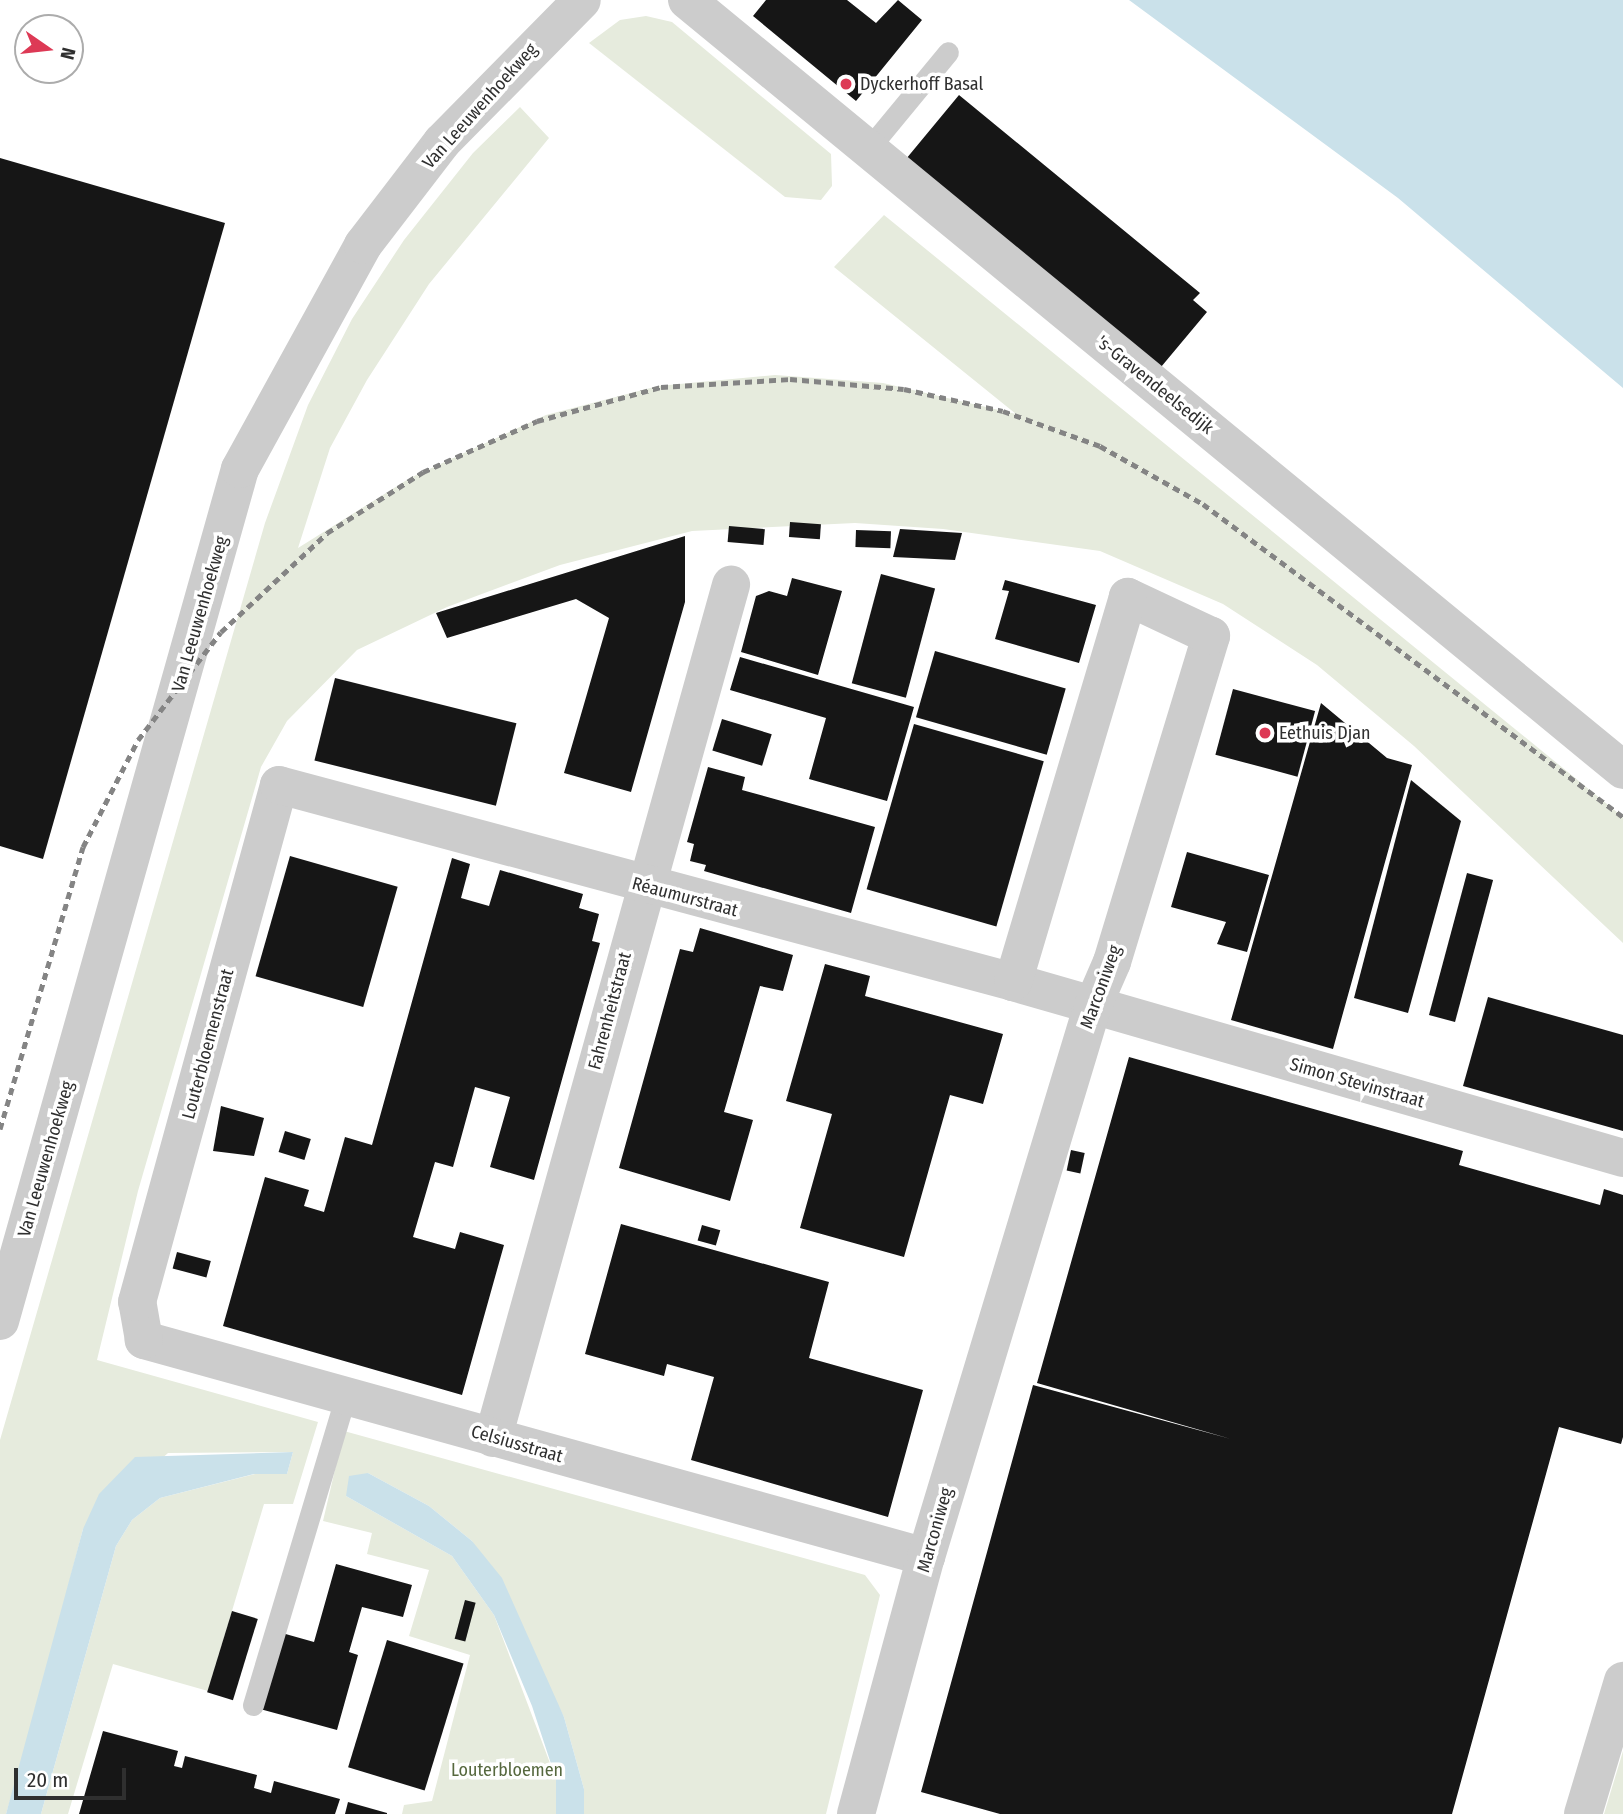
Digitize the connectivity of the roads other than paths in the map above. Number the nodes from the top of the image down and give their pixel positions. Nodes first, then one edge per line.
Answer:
1 (582, 0) edge
2 (687, 0) edge
3 (948, 52) dead end
4 (869, 148) junction
5 (732, 584) dead end
6 (1623, 770) edge
7 (279, 785) joint
8 (644, 887) junction
9 (1013, 982) junction
10 (1092, 1008) junction
11 (1623, 1158) edge
12 (137, 1302) joint
13 (0, 1321) edge
14 (346, 1395) junction
15 (493, 1438) junction
16 (926, 1557) junction
17 (1623, 1681) edge
18 (253, 1705) dead end
19 (856, 1814) edge
20 (1583, 1814) edge

1 - 13 street, Van Leeuwenhoekweg
2 - 4 street, 's-Gravendeelsedijk
3 - 4 lane
4 - 6 street, 's-Gravendeelsedijk
5 - 8 street, Fahrenheitstraat
7 - 8 street, Réaumurstraat
7 - 12 street, Louterbloemenstraat
8 - 9 street, Réaumurstraat
8 - 15 street, Fahrenheitstraat
9 - 10 street, Réaumurstraat
9 - 10 street, Marconiweg
10 - 11 street, Simon Stevinstraat
10 - 16 street, Marconiweg
12 - 14 street, Celsiusstraat
14 - 15 street, Celsiusstraat
14 - 18 lane
15 - 16 street, Celsiusstraat
16 - 19 street, Marconiweg
17 - 20 street

